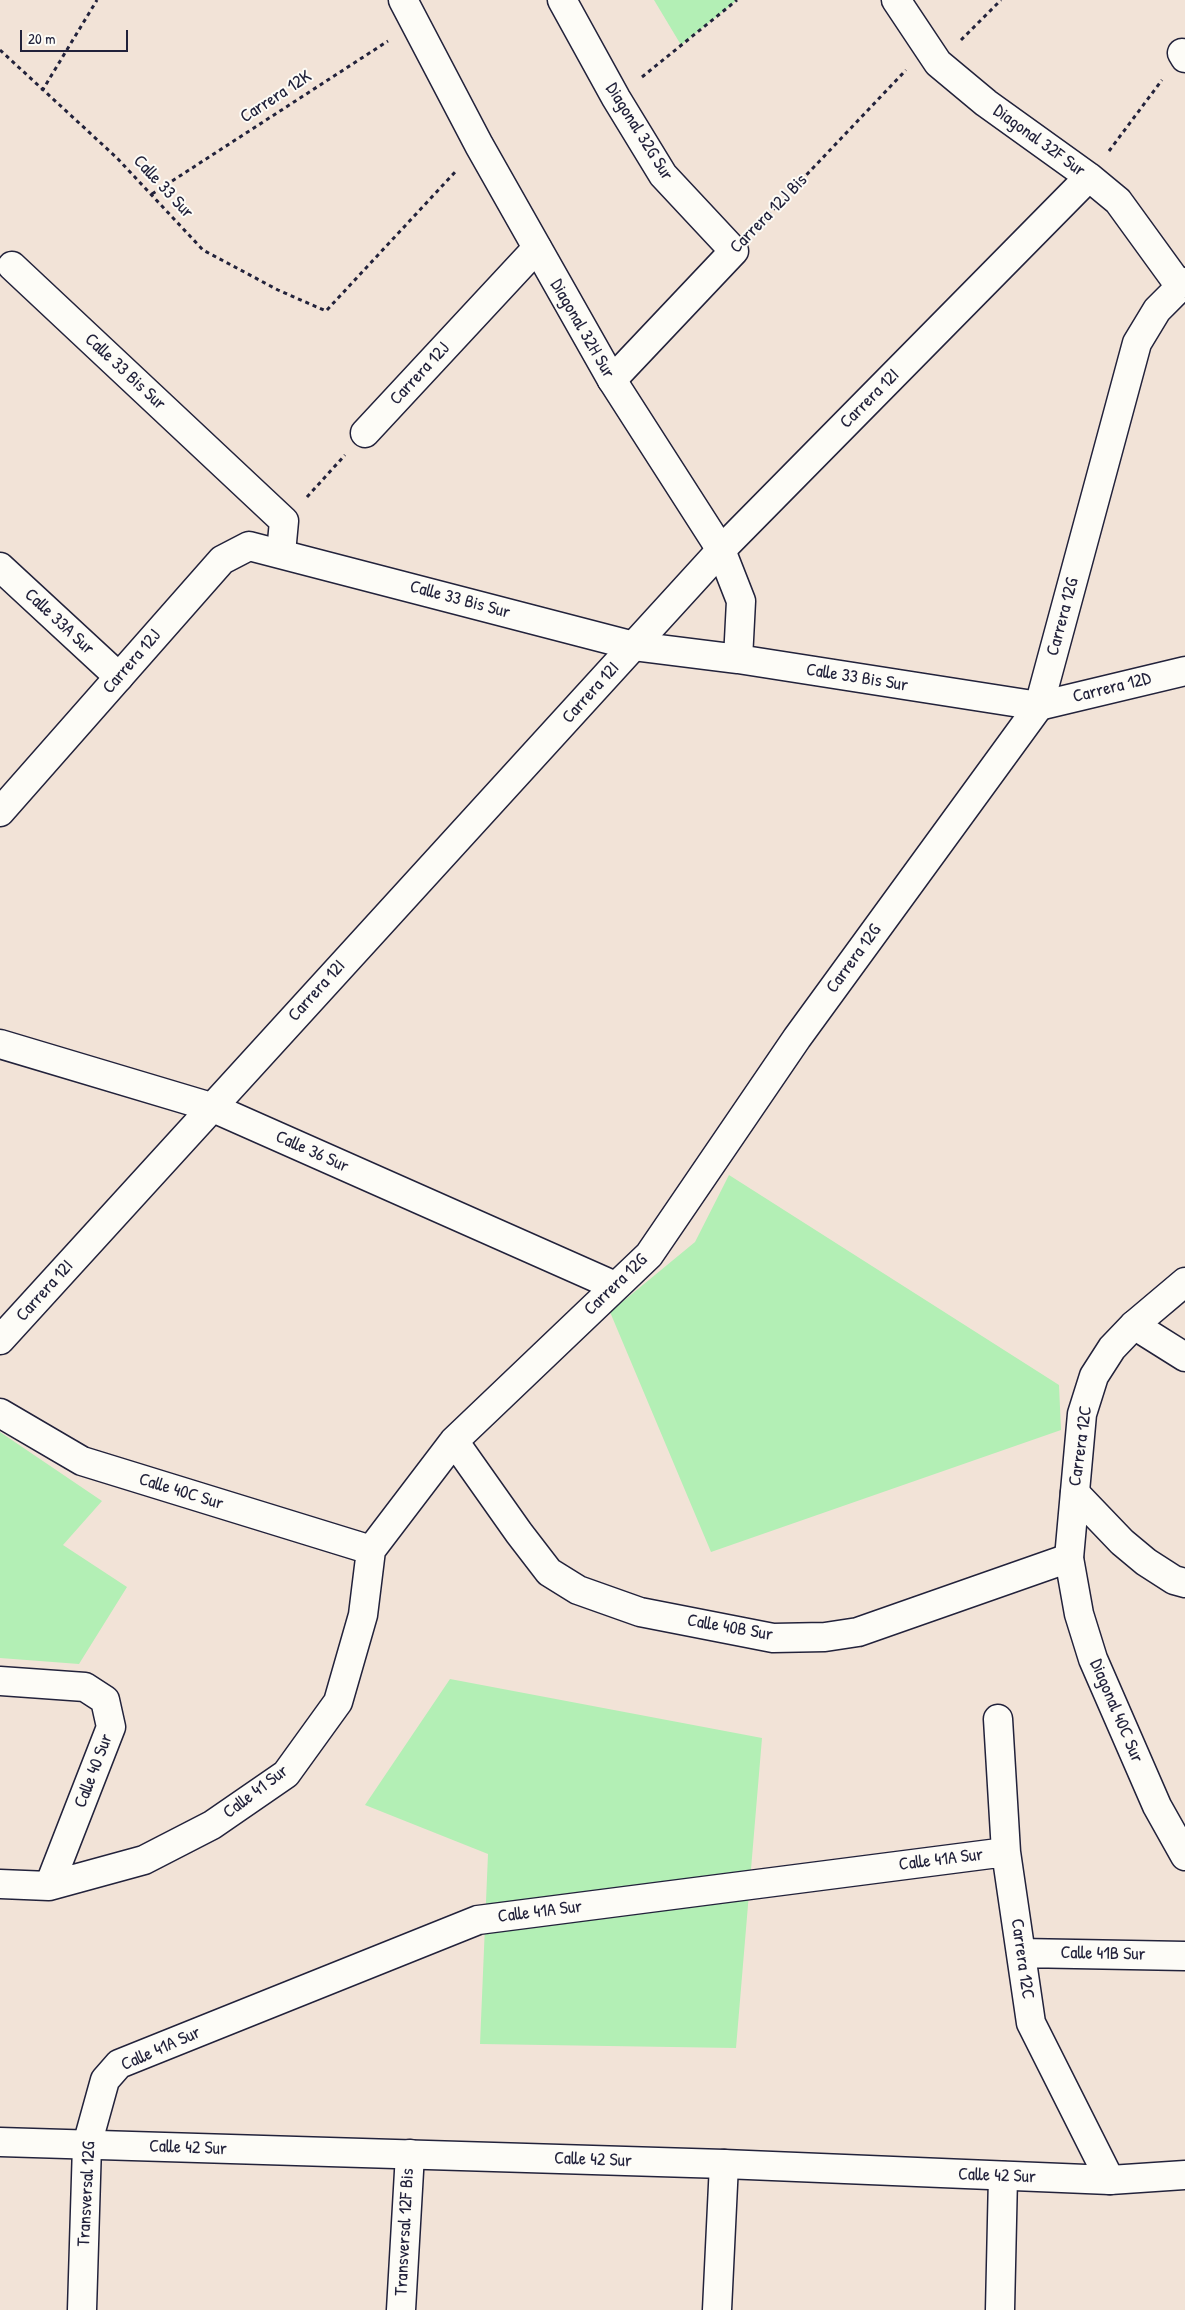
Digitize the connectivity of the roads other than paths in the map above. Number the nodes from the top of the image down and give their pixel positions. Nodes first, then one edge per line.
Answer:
1 (562, 0) edge
2 (896, 0) edge
3 (409, 11) edge
4 (1089, 177) junction
5 (537, 248) junction
6 (734, 251) joint
7 (12, 266) dead end
8 (1182, 284) edge
9 (612, 380) junction
10 (366, 433) road end
11 (722, 550) junction
12 (281, 553) junction
13 (0, 566) edge
14 (634, 646) junction
15 (738, 659) junction
16 (1185, 670) edge
17 (119, 677) junction
18 (1039, 706) junction
19 (0, 812) edge
20 (0, 1044) edge
21 (211, 1107) junction
22 (1185, 1282) edge
23 (615, 1286) junction
24 (1134, 1325) junction
25 (0, 1340) edge
26 (1185, 1357) edge
27 (0, 1413) edge
28 (454, 1441) junction
29 (1075, 1493) junction
30 (371, 1550) junction
31 (1069, 1558) junction
32 (1185, 1582) edge
33 (0, 1681) edge
34 (998, 1719) dead end
35 (1006, 1852) junction
36 (1185, 1856) edge
37 (0, 1884) edge
38 (49, 1886) junction
39 (1021, 1953) junction
40 (1185, 1956) edge
41 (106, 2080) joint
42 (0, 2142) edge
43 (87, 2145) junction
44 (410, 2154) junction
45 (724, 2164) junction
46 (1185, 2175) edge
47 (1003, 2176) junction
48 (1110, 2180) junction
49 (82, 2310) edge
50 (401, 2310) edge
51 (717, 2310) edge
52 (1000, 2310) edge

1 - 6 street, Diagonal 32G Sur
2 - 4 street, Diagonal 32F Sur
3 - 5 street, Diagonal 32H Sur
4 - 8 street, Diagonal 32F Sur
4 - 11 street, Carrera 12I
5 - 9 street, Diagonal 32H Sur
5 - 10 street, Carrera 12J
6 - 9 street, Carrera 12J Bis
7 - 12 street, Calle 33 Bis Sur
8 - 18 street, Carrera 12G
9 - 11 street, Diagonal 32H Sur
11 - 14 street, Carrera 12I
11 - 15 street, Diagonal 32H Sur
12 - 14 street, Calle 33 Bis Sur
12 - 17 street, Carrera 12J
13 - 17 street, Calle 33A Sur
14 - 15 street, Calle 33 Bis Sur
14 - 21 street, Carrera 12I
15 - 18 street, Calle 33 Bis Sur
16 - 18 street, Carrera 12D
17 - 19 street, Carrera 12J
18 - 23 street, Carrera 12G
20 - 21 street, Calle 36 Sur
21 - 23 street, Calle 36 Sur
21 - 25 street, Carrera 12I
22 - 24 street, Carrera 12C
23 - 28 street, Carrera 12G
24 - 26 street
24 - 29 street, Carrera 12C
27 - 30 street, Calle 40C Sur
28 - 30 street, Carrera 12G
28 - 31 street, Calle 40B Sur
29 - 31 street, Carrera 12C
29 - 32 street
30 - 38 street, Calle 41 Sur
31 - 36 street, Diagonal 40C Sur
33 - 38 street, Calle 40 Sur
34 - 35 street, Carrera 12C
35 - 39 street, Carrera 12C
35 - 41 street, Calle 41A Sur
37 - 38 street, Calle 41 Sur
39 - 40 street, Calle 41B Sur
39 - 48 street, Carrera 12C
41 - 43 street, Transversal 12G
42 - 43 street, Calle 42 Sur
43 - 44 street, Calle 42 Sur
43 - 49 street, Transversal 12G
44 - 45 street, Calle 42 Sur
44 - 50 street, Transversal 12F Bis
45 - 47 street, Calle 42 Sur
45 - 51 street
46 - 48 street, Calle 42 Sur
47 - 48 street, Calle 42 Sur
47 - 52 street

